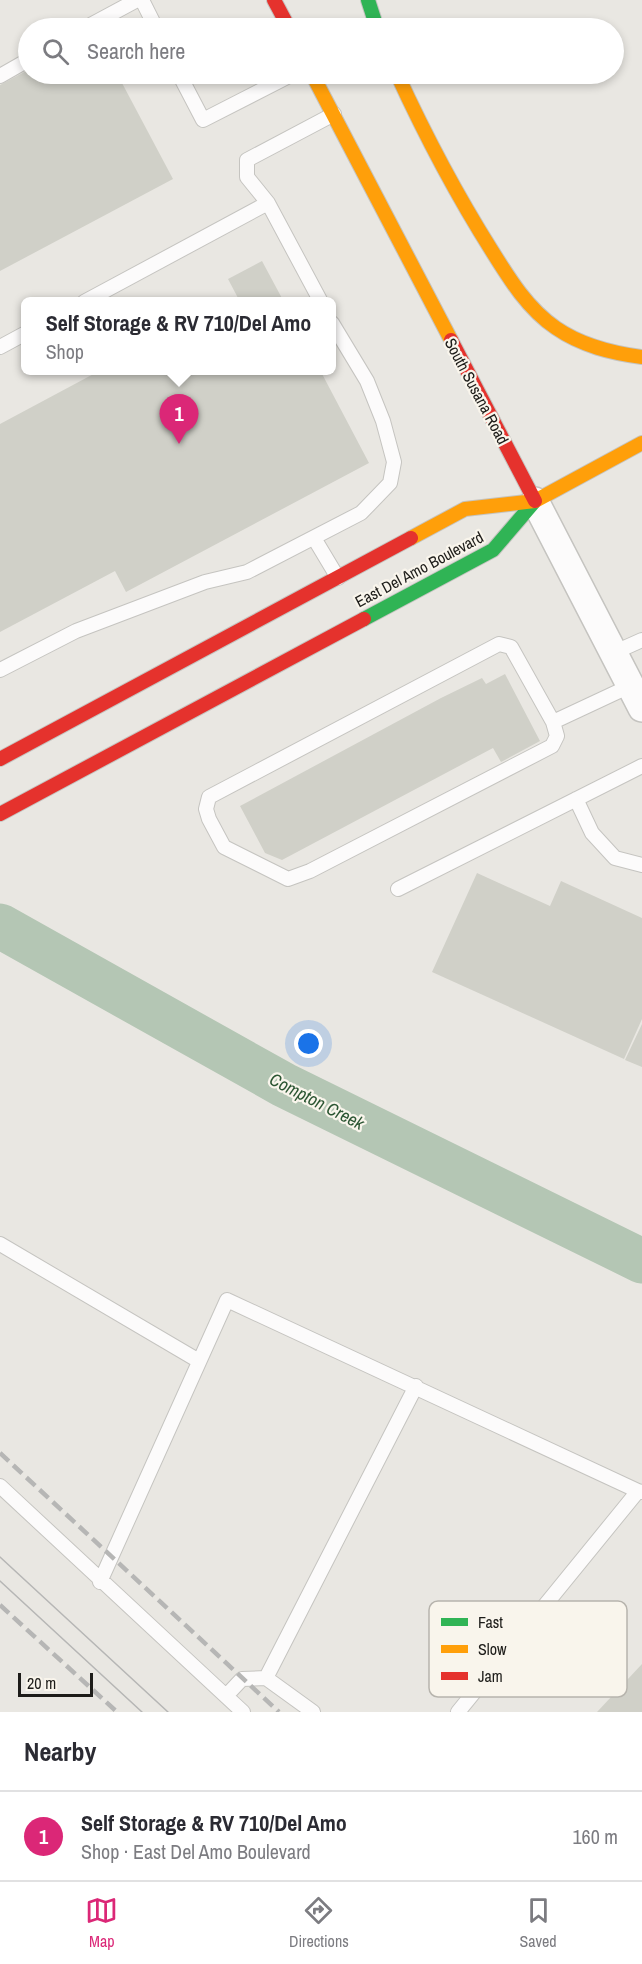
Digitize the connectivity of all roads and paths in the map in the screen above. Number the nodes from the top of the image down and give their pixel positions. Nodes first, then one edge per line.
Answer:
1 (140, 0) edge
2 (274, 0) edge
3 (368, 0) edge
4 (105, 18) edge
5 (150, 18) edge
6 (284, 18) edge
7 (374, 18) edge
8 (18, 65) edge
9 (0, 75) edge
10 (184, 84) edge
11 (273, 84) edge
12 (318, 84) edge
13 (402, 84) edge
14 (334, 114) junction
15 (267, 203) junction
16 (93, 297) edge
17 (318, 297) edge
18 (336, 329) edge
19 (21, 336) edge
20 (0, 347) edge
21 (642, 357) edge
22 (642, 443) edge
23 (535, 501) junction
24 (314, 537) junction
25 (338, 578) junction
26 (642, 640) edge
27 (614, 653) junction
28 (0, 670) edge
29 (636, 697) edge
30 (553, 722) junction
31 (0, 759) edge
32 (642, 766) edge
33 (576, 799) junction
34 (0, 814) edge
35 (642, 865) edge
36 (398, 889) dead end
37 (0, 1244) edge
38 (199, 1361) junction
39 (416, 1386) junction
40 (0, 1486) edge
41 (640, 1492) edge
42 (100, 1582) junction
43 (550, 1601) edge
44 (266, 1678) junction
45 (226, 1696) junction
46 (470, 1697) edge
47 (243, 1712) edge
48 (313, 1712) edge
49 (458, 1712) edge

1 - 4 lane
1 - 5 lane
2 - 6 main road
3 - 7 main road
8 - 9 lane
10 - 11 lane
12 - 14 main road, South Susana Road
13 - 21 main road
14 - 15 lane
14 - 23 main road, South Susana Road
15 - 16 lane
15 - 17 lane
18 - 24 lane
19 - 20 lane
22 - 23 main road
23 - 25 main road, East Del Amo Boulevard
23 - 27 street, South Susana Road
23 - 34 main road, East Del Amo Boulevard
24 - 25 lane
24 - 28 lane
25 - 31 main road, East Del Amo Boulevard
26 - 27 lane
27 - 29 street, South Susana Road
29 - 30 lane
30 - 30 lane
32 - 33 lane
33 - 35 lane
33 - 36 lane
37 - 38 lane
38 - 39 lane
38 - 42 lane
39 - 41 lane
39 - 44 lane
40 - 42 lane
41 - 43 lane
42 - 45 lane
44 - 45 lane
44 - 48 lane
45 - 47 lane
46 - 49 lane

